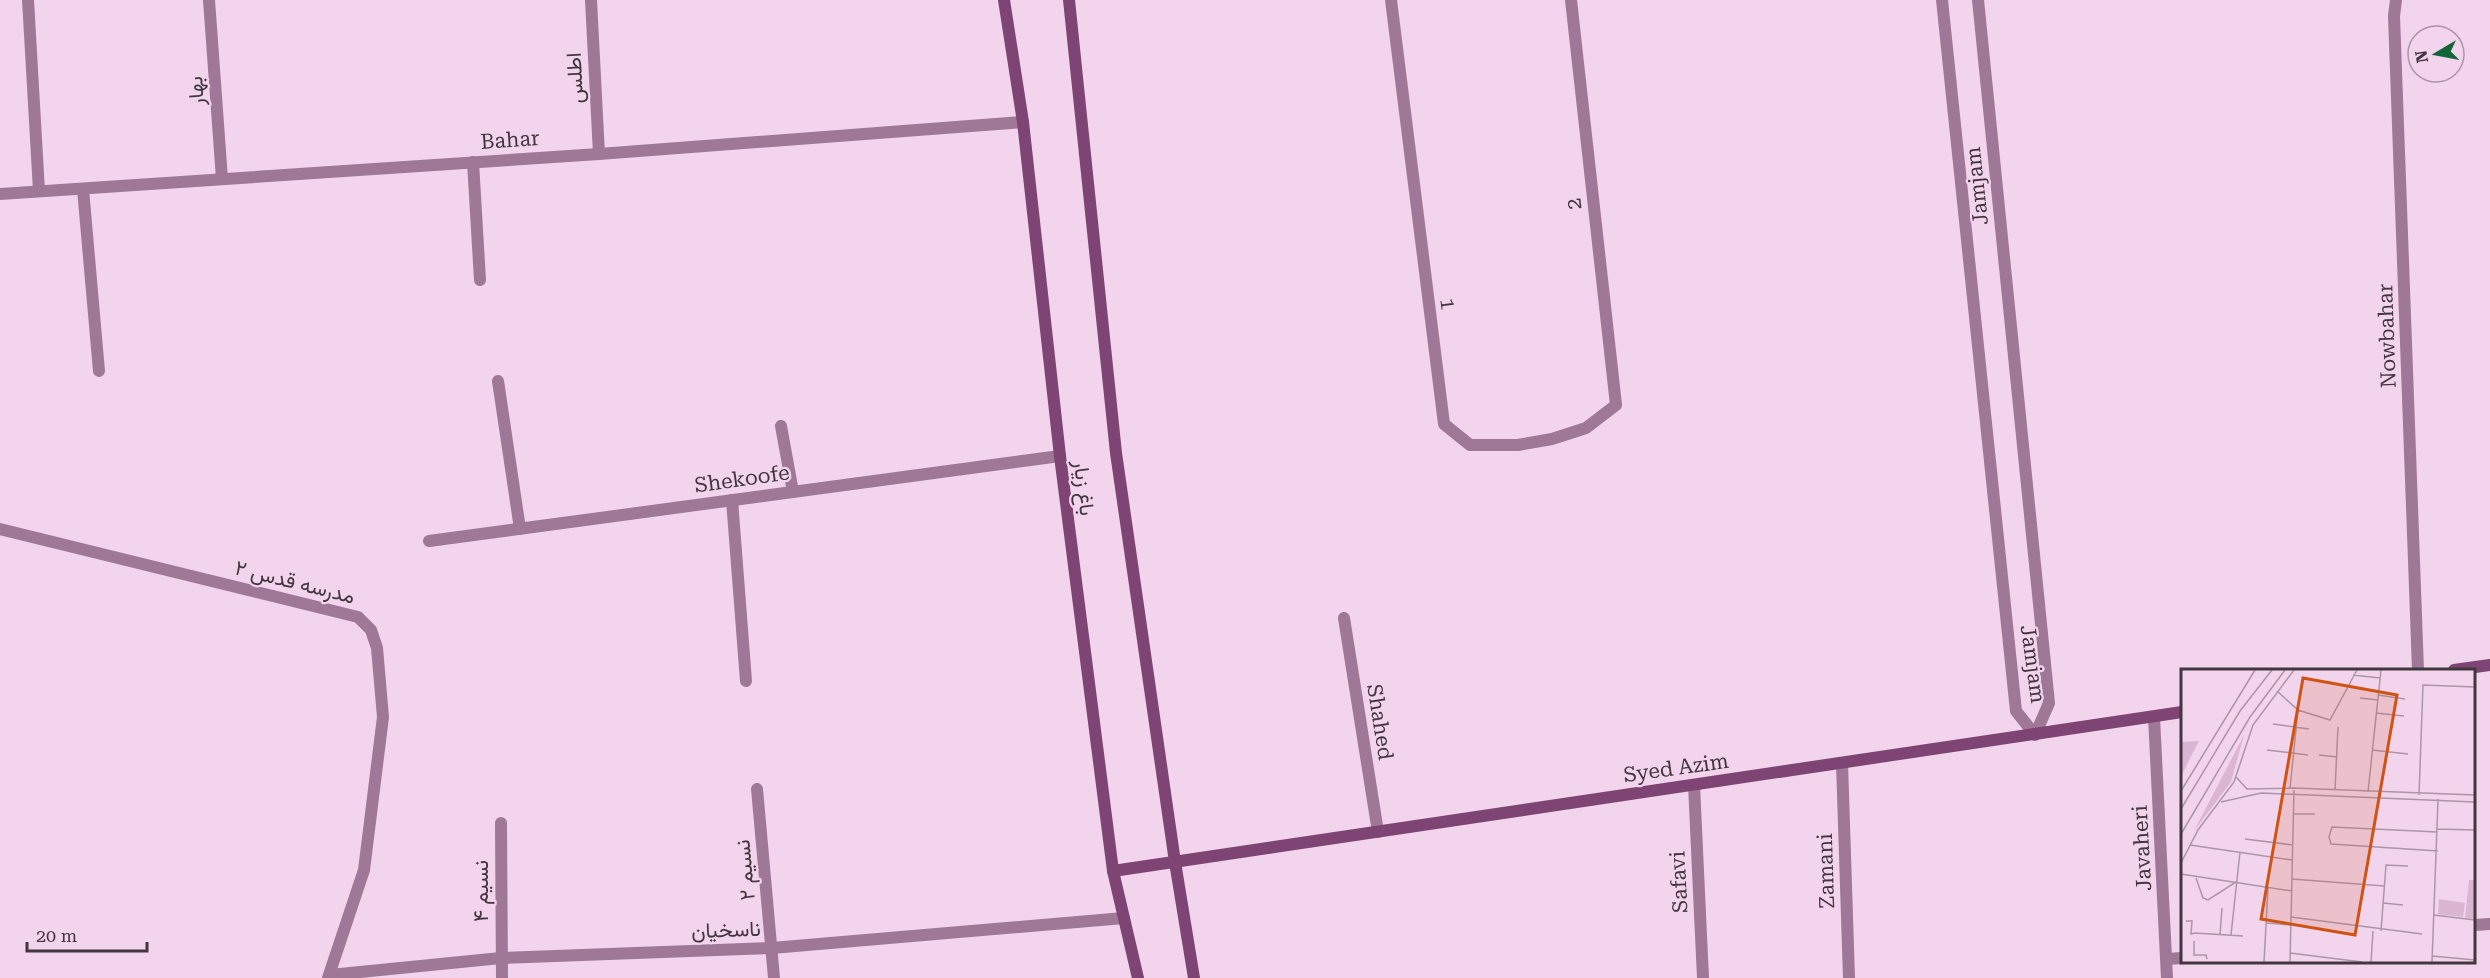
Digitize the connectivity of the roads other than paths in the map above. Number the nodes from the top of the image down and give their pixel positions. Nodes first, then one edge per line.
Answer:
1 (28, 0) edge
2 (208, 0) edge
3 (591, 0) edge
4 (1004, 0) edge
5 (1069, 0) edge
6 (1390, 0) edge
7 (1571, 0) edge
8 (1942, 0) edge
9 (1978, 0) edge
10 (2396, 0) edge
11 (1023, 122) junction
12 (599, 154) junction
13 (473, 162) junction
14 (222, 179) junction
15 (83, 189) junction
16 (39, 191) junction
17 (0, 194) edge
18 (480, 280) dead end
19 (99, 371) dead end
20 (498, 381) dead end
21 (1616, 405) joint
22 (781, 426) dead end
23 (1060, 456) junction
24 (793, 492) junction
25 (732, 501) junction
26 (0, 529) edge
27 (520, 529) junction
28 (429, 541) dead end
29 (1344, 618) dead end
30 (2490, 665) edge
31 (2418, 669) edge
32 (2461, 669) edge
33 (746, 681) dead end
34 (2181, 712) edge
35 (2154, 717) junction
36 (2035, 735) junction
37 (1842, 763) junction
38 (1694, 785) junction
39 (757, 789) dead end
40 (501, 823) dead end
41 (1378, 832) junction
42 (1175, 862) junction
43 (1113, 870) junction
44 (1124, 918) junction
45 (2490, 924) edge
46 (2475, 925) edge
47 (772, 948) junction
48 (501, 958) junction
49 (2181, 958) edge
50 (2167, 960) junction
51 (329, 977) edge
52 (502, 978) edge
53 (774, 978) edge
54 (1138, 978) edge
55 (1194, 978) edge
56 (1703, 978) edge
57 (1849, 978) edge
58 (2167, 978) edge

1 - 16 street
2 - 14 street, بهار
3 - 12 street, اطلس
4 - 11 street, باغ زیار
5 - 42 street, باغ زیار
6 - 21 street, 1
7 - 21 street, 2
8 - 36 street, Jamjam
9 - 36 street, Jamjam
10 - 31 street, Nowbahar
11 - 12 street, Bahar
11 - 23 street, باغ زیار
12 - 13 street, Bahar
13 - 14 street, Bahar
13 - 18 street
14 - 15 street, Bahar
15 - 16 street, Bahar
15 - 19 street
16 - 17 street, Bahar
20 - 27 street
22 - 24 street
23 - 24 street, Shekoofe
23 - 43 street, باغ زیار
24 - 25 street, Shekoofe
25 - 27 street, Shekoofe
25 - 33 street
26 - 51 street, مدرسه قدس ۲
27 - 28 street, Shekoofe
29 - 41 street, Shahed
30 - 32 street
34 - 35 street, Syed Azim
35 - 36 street, Syed Azim
35 - 50 street, Javaheri
36 - 37 street, Syed Azim
37 - 38 street, Syed Azim
37 - 57 street, Zamani
38 - 41 street, Syed Azim
38 - 56 street, Safavi
39 - 47 street, نسیم ۲
40 - 48 street, نسیم ۴
41 - 42 street, Syed Azim
42 - 43 street, Syed Azim
42 - 55 street, باغ زیار
43 - 44 street, باغ زیار
44 - 47 street, ناسخیان
44 - 54 street, باغ زیار
45 - 46 street
47 - 48 street, ناسخیان
47 - 53 street, نسیم ۲
48 - 51 street, ناسخیان
48 - 52 street, نسیم ۴
49 - 50 street
50 - 58 street, Javaheri

